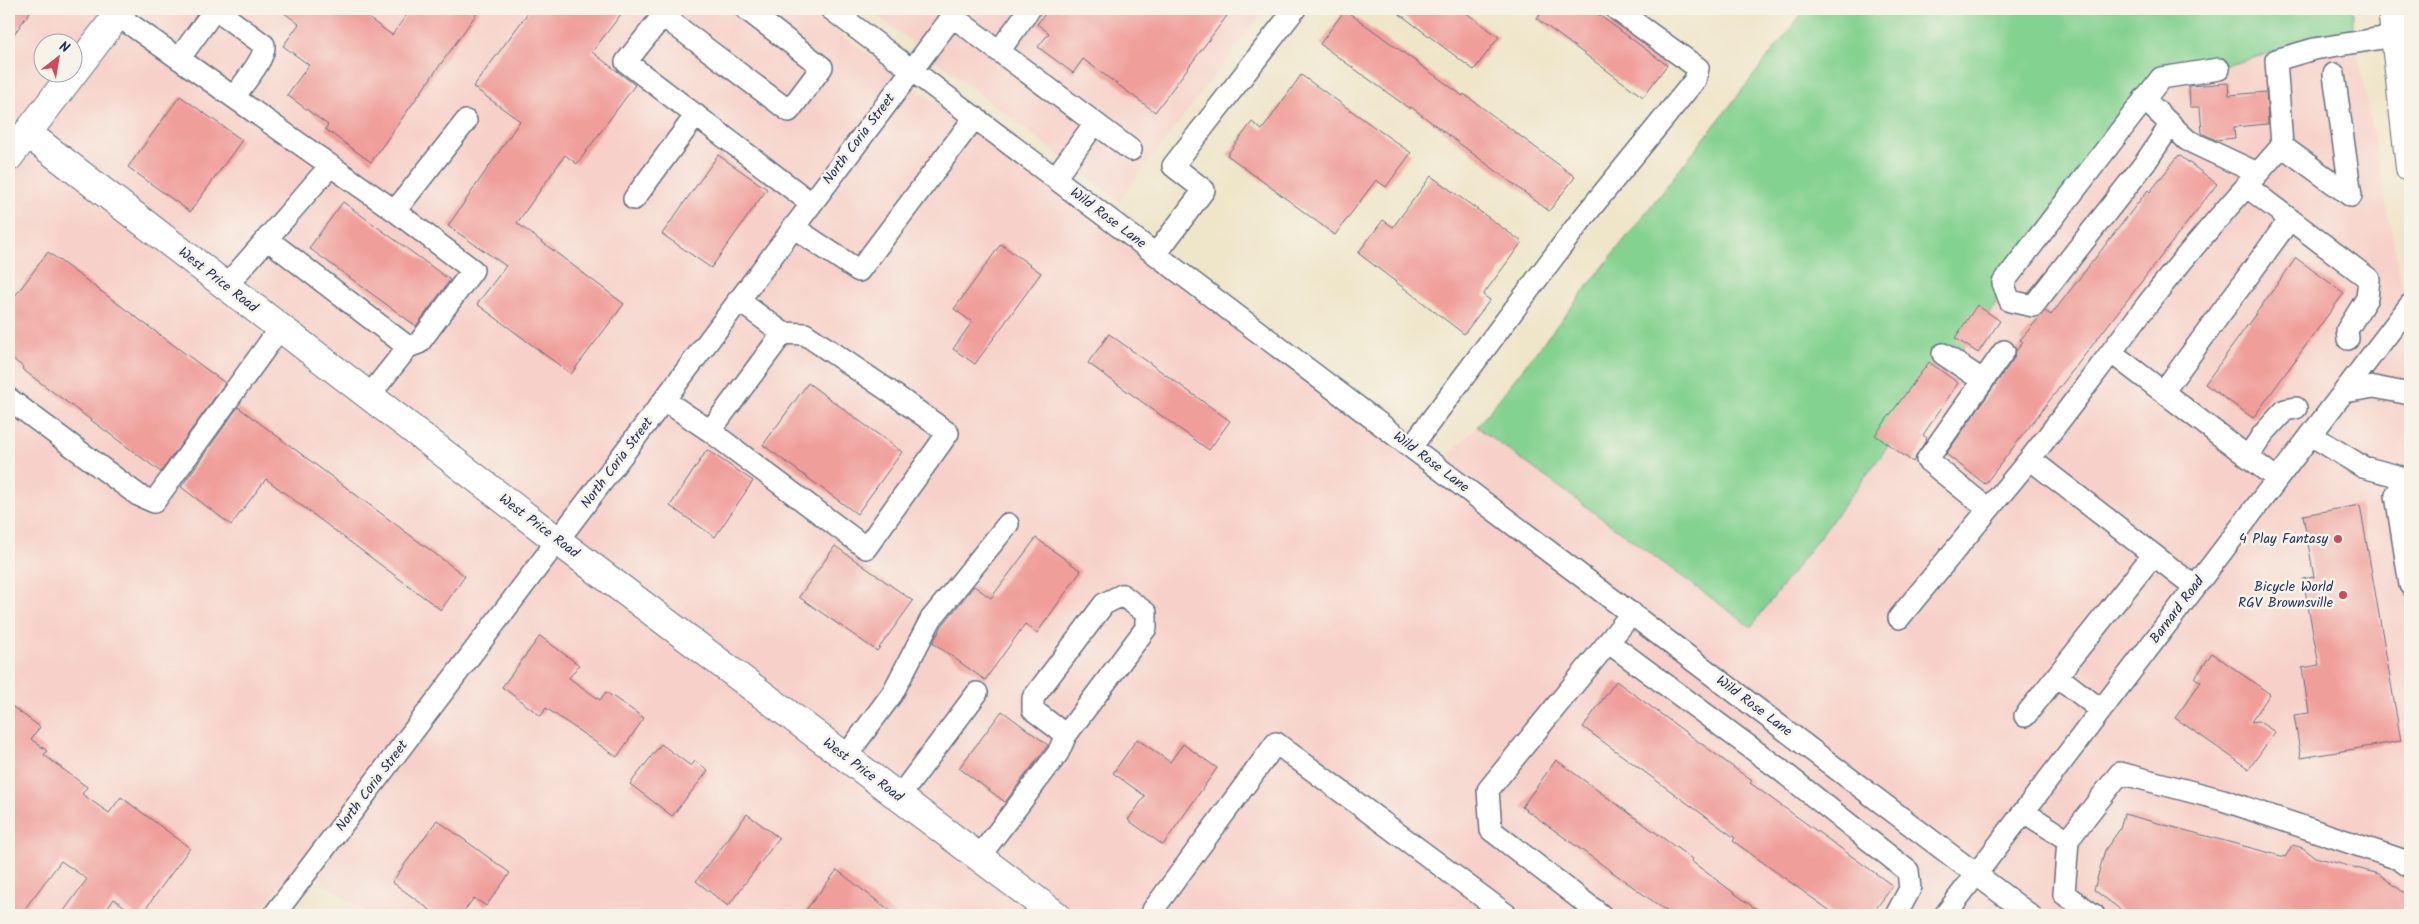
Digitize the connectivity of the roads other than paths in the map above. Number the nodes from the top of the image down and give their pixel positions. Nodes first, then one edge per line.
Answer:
1 (215, 9) edge
2 (746, 9) edge
3 (832, 9) edge
4 (1295, 9) edge
5 (1616, 9) edge
6 (2392, 9) edge
7 (1029, 10) edge
8 (120, 12) edge
9 (665, 12) edge
10 (955, 12) edge
11 (2395, 36) junction
12 (999, 51) junction
13 (179, 58) junction
14 (912, 69) junction
15 (2219, 69) dead end
16 (2334, 74) dead end
17 (234, 97) junction
18 (2144, 99) junction
19 (696, 115) junction
20 (974, 117) junction
21 (466, 121) dead end
22 (1094, 123) junction
23 (2171, 124) junction
24 (16, 142) edge
25 (2282, 146) junction
26 (1131, 150) dead end
27 (330, 166) junction
28 (2410, 168) edge
29 (1055, 178) junction
30 (2252, 180) junction
31 (634, 199) dead end
32 (811, 203) junction
33 (395, 211) junction
34 (2290, 219) junction
35 (793, 227) junction
36 (266, 239) junction
37 (1156, 254) junction
38 (226, 286) junction
39 (738, 300) junction
40 (2410, 304) edge
41 (280, 328) junction
42 (783, 332) junction
43 (2348, 339) dead end
44 (408, 347) junction
45 (2004, 351) dead end
46 (2112, 353) junction
47 (1944, 354) dead end
48 (1982, 380) junction
49 (2163, 392) junction
50 (2344, 392) junction
51 (2410, 394) edge
52 (370, 396) junction
53 (9, 399) edge
54 (664, 400) junction
55 (2296, 408) dead end
56 (710, 431) junction
57 (2311, 435) junction
58 (1411, 447) junction
59 (2248, 457) junction
60 (2030, 459) junction
61 (2408, 478) edge
62 (2277, 479) junction
63 (1988, 509) junction
64 (1008, 524) dead end
65 (558, 541) junction
66 (2154, 555) junction
67 (2410, 585) edge
68 (2195, 587) junction
69 (1632, 614) junction
70 (1899, 618) dead end
71 (1608, 642) junction
72 (2057, 676) junction
73 (977, 693) dead end
74 (2101, 710) junction
75 (2025, 716) dead end
76 (1066, 735) junction
77 (1798, 739) junction
78 (846, 756) junction
79 (1778, 768) junction
80 (899, 797) junction
81 (2024, 812) junction
82 (2068, 840) junction
83 (979, 857) junction
84 (2410, 867) edge
85 (1976, 874) junction
86 (1154, 914) edge
87 (274, 915) edge
88 (1056, 915) edge
89 (1507, 915) edge
90 (1601, 915) edge
91 (1896, 915) edge
92 (1945, 915) edge
93 (2030, 915) edge
94 (2094, 915) edge

1 - 13 street
1 - 17 street
2 - 9 street
3 - 14 street, Wild Rose Lane
4 - 37 street
5 - 58 street
6 - 11 main road
7 - 12 street
8 - 13 street
8 - 24 main road
9 - 19 street
10 - 12 street
10 - 14 street, North Coria Street
11 - 25 street
11 - 28 main road
12 - 22 street
13 - 17 street
14 - 20 street, Wild Rose Lane
14 - 32 street, North Coria Street
15 - 18 street
16 - 25 street
17 - 27 street
18 - 23 street
18 - 23 street
19 - 31 street
19 - 32 street
20 - 29 street, Wild Rose Lane
20 - 35 street
21 - 33 street
22 - 26 street
22 - 29 street
23 - 30 street
24 - 38 main road, West Price Road
25 - 30 street
27 - 33 street
27 - 36 street
29 - 37 street, Wild Rose Lane
30 - 34 street
30 - 46 street
32 - 35 street, North Coria Street
33 - 44 street
34 - 43 street
34 - 49 street
35 - 39 street, North Coria Street
36 - 38 street
36 - 44 street
37 - 58 street, Wild Rose Lane
38 - 41 main road, West Price Road
39 - 42 street
39 - 54 street, North Coria Street
40 - 50 street, Barnard Road
41 - 52 main road, West Price Road
41 - 53 street
42 - 56 street
42 - 56 street
44 - 52 street
45 - 48 street
46 - 49 street
46 - 60 street
47 - 48 street
48 - 63 street
49 - 59 street
50 - 51 street
50 - 57 street, Barnard Road
52 - 65 main road, West Price Road
54 - 56 street
54 - 65 street, North Coria Street
55 - 59 street
57 - 61 street
57 - 62 street, Barnard Road
58 - 69 street, Wild Rose Lane
59 - 62 street
60 - 63 street
60 - 66 street
61 - 67 street
62 - 68 street, Barnard Road
63 - 70 street
64 - 78 street
65 - 78 main road, West Price Road
65 - 87 street, North Coria Street
66 - 68 street
66 - 72 street
68 - 74 street, Barnard Road
69 - 71 street
69 - 77 street, Wild Rose Lane
71 - 79 street
71 - 90 street
72 - 74 street
72 - 75 street
73 - 80 street
74 - 81 street, Barnard Road
76 - 76 street
76 - 83 street
77 - 79 street
77 - 85 street, Wild Rose Lane
78 - 80 main road, West Price Road
79 - 91 street
80 - 83 main road, West Price Road
81 - 82 street
81 - 85 street, Barnard Road
82 - 84 street
82 - 94 street
83 - 88 main road, West Price Road
85 - 92 street, Barnard Road
85 - 93 street, Wild Rose Lane
86 - 89 street

